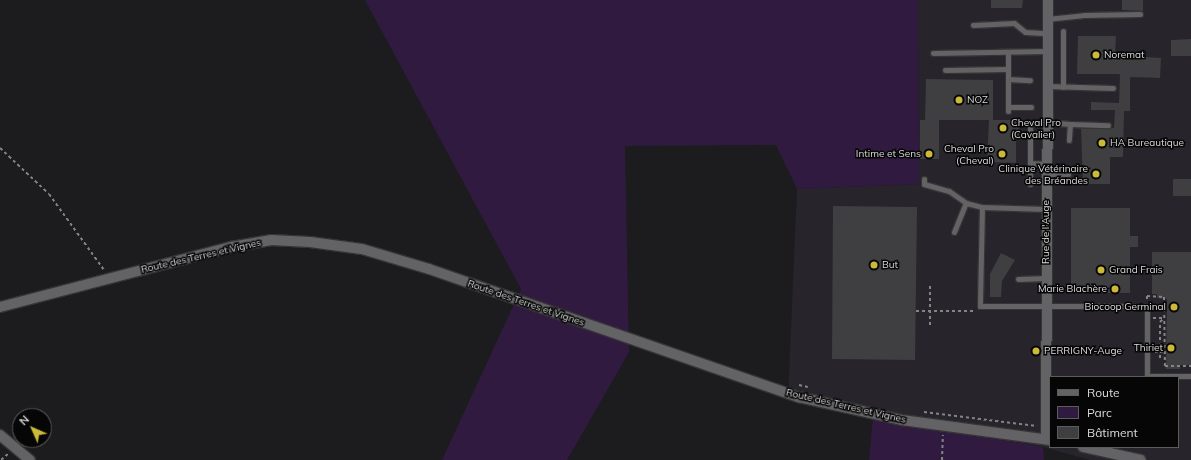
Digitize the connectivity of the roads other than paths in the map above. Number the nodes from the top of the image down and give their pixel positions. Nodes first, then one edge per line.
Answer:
1 (1048, 0) edge
2 (1140, 14) dead end
3 (1047, 19) junction
4 (973, 25) dead end
5 (1063, 31) dead end
6 (1047, 32) junction
7 (1047, 51) junction
8 (1008, 52) junction
9 (934, 53) dead end
10 (945, 70) dead end
11 (1008, 70) junction
12 (1008, 79) junction
13 (1030, 80) dead end
14 (1047, 86) junction
15 (1063, 87) junction
16 (1113, 88) dead end
17 (1031, 107) dead end
18 (1047, 122) junction
19 (1070, 124) junction
20 (1030, 125) dead end
21 (1108, 125) dead end
22 (1069, 140) dead end
23 (1030, 163) junction
24 (1047, 169) junction
25 (1068, 174) dead end
26 (924, 179) dead end
27 (1030, 184) dead end
28 (966, 203) junction
29 (982, 207) junction
30 (1046, 209) junction
31 (954, 232) dead end
32 (1046, 278) junction
33 (1018, 279) dead end
34 (1046, 306) junction
35 (0, 307) edge
36 (1191, 376) edge
37 (0, 435) edge
38 (1048, 440) edge
39 (1087, 448) edge
40 (30, 460) edge
41 (1141, 460) edge

1 - 3 street, Rue de l'Auge
2 - 3 lane
3 - 6 street, Rue de l'Auge
4 - 6 lane
5 - 15 lane
6 - 7 street, Rue de l'Auge
7 - 8 lane
7 - 14 street, Rue de l'Auge
8 - 9 lane
8 - 11 lane
10 - 11 lane
11 - 12 lane
12 - 13 lane
12 - 17 lane
14 - 15 lane
14 - 18 street, Rue de l'Auge
15 - 16 lane
18 - 19 lane
18 - 24 street, Rue de l'Auge
19 - 21 lane
19 - 22 lane
20 - 23 lane
23 - 24 lane
23 - 27 lane
24 - 25 lane
24 - 30 street, Rue de l'Auge
26 - 28 lane
28 - 29 lane
28 - 31 lane
29 - 30 lane
29 - 34 lane
30 - 32 street, Rue de l'Auge
32 - 33 lane
32 - 34 street, Rue de l'Auge
34 - 36 lane
34 - 38 street, Rue de l'Auge
35 - 38 street, Route des Terres et Vignes
37 - 40 street
39 - 41 street

